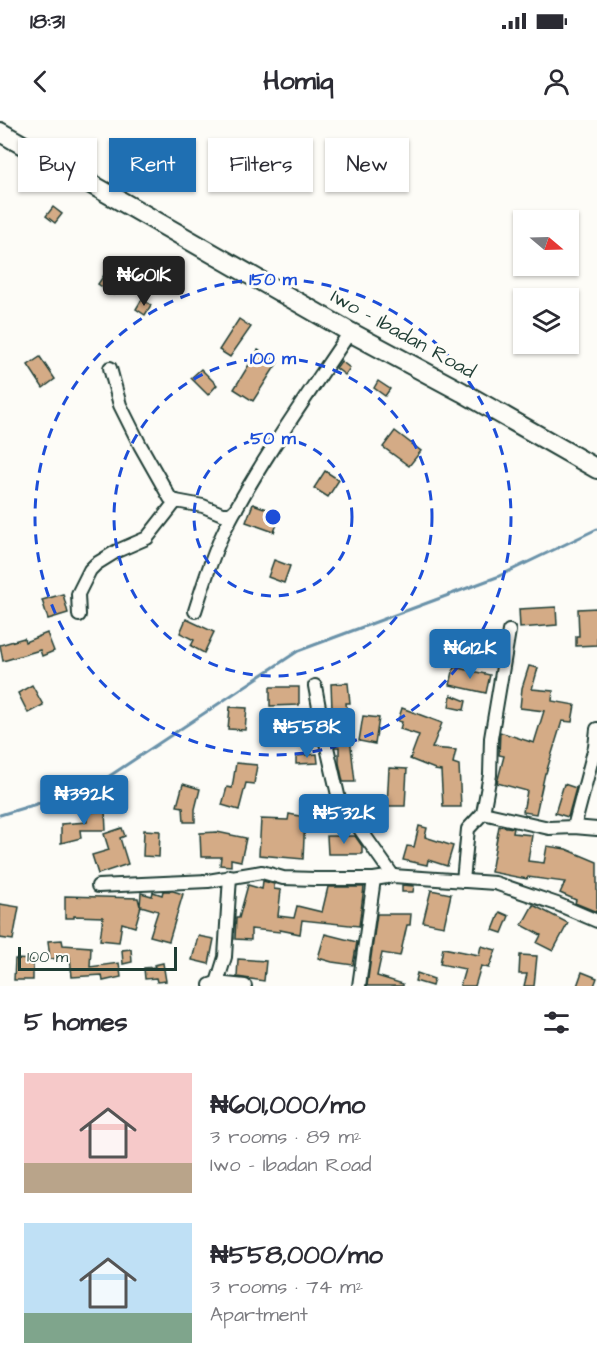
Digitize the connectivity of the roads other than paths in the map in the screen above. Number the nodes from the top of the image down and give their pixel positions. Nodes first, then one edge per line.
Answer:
1 (0, 132) edge
2 (350, 332) junction
3 (110, 368) dead end
4 (597, 469) edge
5 (176, 501) junction
6 (236, 509) junction
7 (195, 611) dead end
8 (79, 615) dead end
9 (509, 631) dead end
10 (315, 686) dead end
11 (597, 729) edge
12 (483, 813) junction
13 (574, 826) junction
14 (597, 829) edge
15 (230, 876) junction
16 (393, 876) junction
17 (374, 879) junction
18 (462, 881) junction
19 (98, 886) dead end
20 (597, 921) edge
21 (213, 985) edge
22 (245, 986) edge
23 (359, 986) edge

1 - 2 main road, Iwo - Ibadan Road
2 - 4 main road, Iwo - Ibadan Road
2 - 6 street
3 - 5 street
5 - 6 street
5 - 8 street
6 - 7 street
9 - 12 street
10 - 16 street
11 - 13 street
12 - 13 street
12 - 18 street
13 - 14 street
15 - 17 street
15 - 19 street
15 - 21 street
16 - 17 street
16 - 18 street
17 - 23 street
18 - 20 street
21 - 22 street

